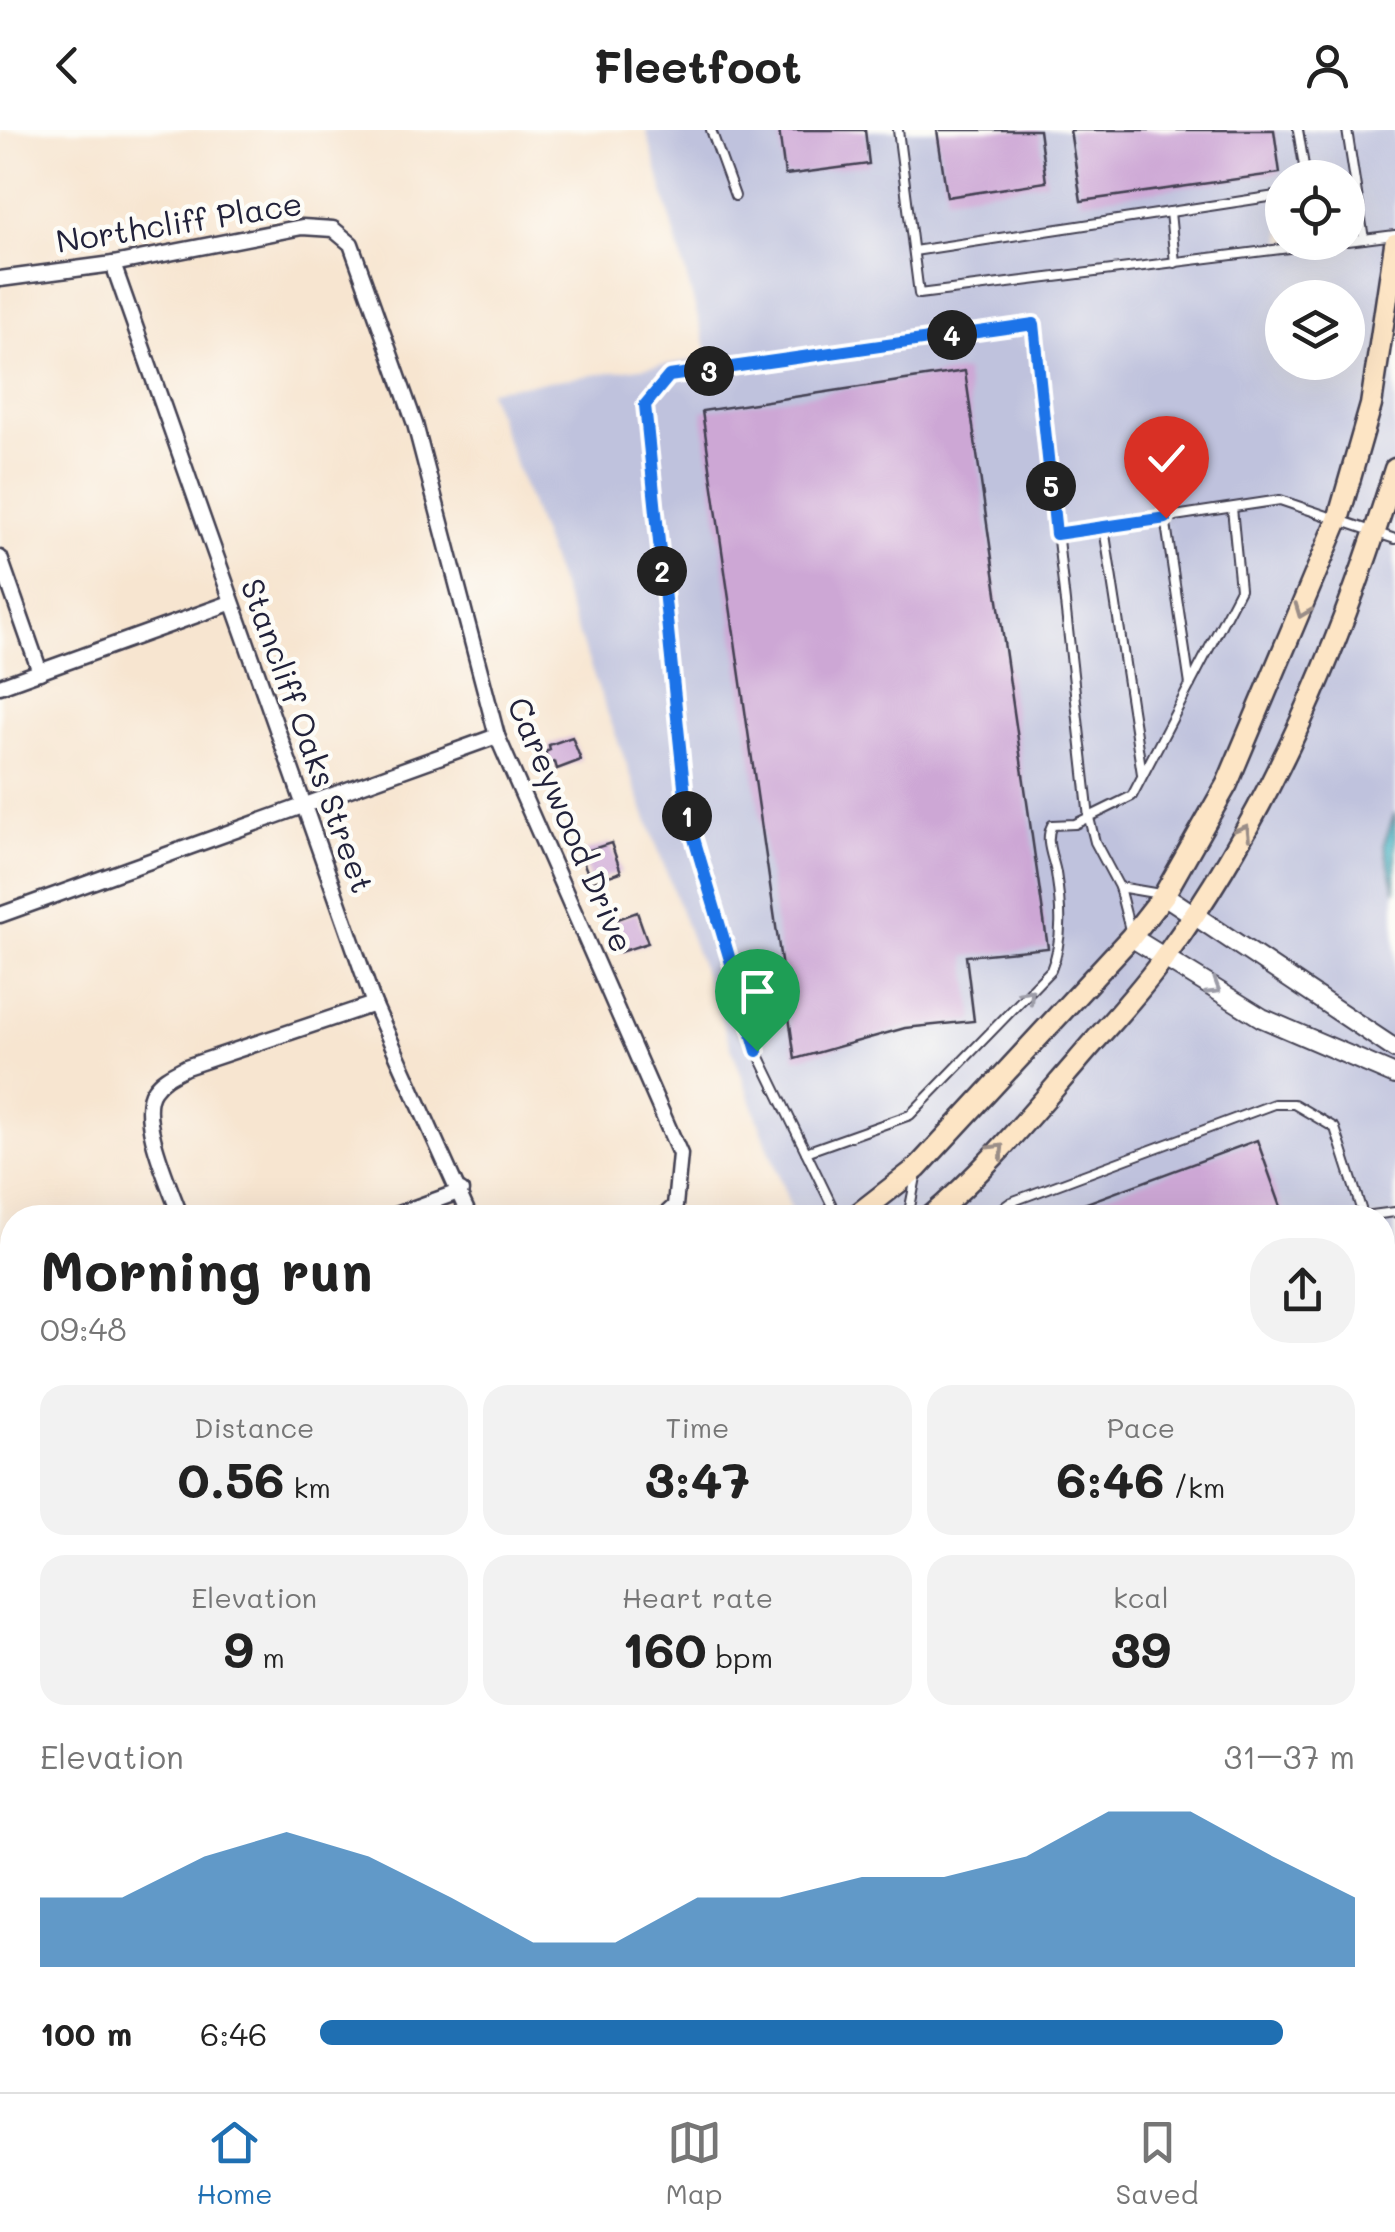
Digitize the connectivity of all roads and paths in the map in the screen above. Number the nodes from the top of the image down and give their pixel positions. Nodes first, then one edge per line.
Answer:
1 (711, 130) edge
2 (898, 130) edge
3 (1298, 130) edge
4 (1347, 130) edge
5 (1303, 160) edge
6 (1352, 160) edge
7 (735, 196) dead end
8 (1265, 198) edge
9 (1170, 212) junction
10 (1395, 236) edge
11 (1365, 239) edge
12 (1395, 244) edge
13 (1265, 251) edge
14 (914, 252) junction
15 (1175, 263) junction
16 (113, 264) junction
17 (0, 279) edge
18 (415, 424) joint
19 (1395, 470) edge
20 (1232, 508) junction
21 (1166, 518) junction
22 (1338, 520) junction
23 (1104, 528) junction
24 (1056, 534) junction
25 (1385, 536) edge
26 (0, 558) edge
27 (230, 603) junction
28 (40, 672) junction
29 (1190, 685) junction
30 (0, 686) edge
31 (497, 736) junction
32 (1142, 774) junction
33 (303, 806) junction
34 (1089, 818) junction
35 (1119, 887) junction
36 (1164, 895) junction
37 (0, 915) edge
38 (1194, 915) junction
39 (1131, 937) junction
40 (1165, 958) junction
41 (374, 1004) junction
42 (1395, 1049) edge
43 (1395, 1075) edge
44 (806, 1152) junction
45 (918, 1168) junction
46 (461, 1191) junction
47 (177, 1205) edge
48 (423, 1205) edge
49 (466, 1205) edge
50 (675, 1205) edge
51 (832, 1205) edge
52 (870, 1205) edge
53 (910, 1205) edge
54 (941, 1205) edge
55 (1007, 1205) edge
56 (1360, 1205) edge

1 - 7 lane
2 - 14 lane
3 - 5 lane
4 - 6 lane
8 - 9 lane
9 - 14 lane
9 - 15 lane
10 - 11 lane
12 - 22 main road
13 - 15 lane
14 - 15 lane
16 - 17 street, Northcliff Place
16 - 18 street, Northcliff Place
16 - 27 street, Stancliff Oaks Street
18 - 31 street, Careywood Drive
19 - 25 main road
20 - 21 lane
20 - 22 lane
20 - 29 lane
21 - 23 lane
21 - 29 lane
22 - 25 lane
22 -> 36 main road
23 - 24 lane
23 - 32 lane
24 - 34 lane
24 - 44 lane
38 -> 25 main road
26 - 28 street
27 - 28 street
27 - 33 street, Stancliff Oaks Street
28 - 30 street
29 - 32 lane
31 - 33 street
31 - 50 street, Careywood Drive
32 - 34 lane
33 - 37 street
33 - 41 street, Stancliff Oaks Street
34 - 35 lane
44 -> 34 lane
35 - 36 lane
35 - 39 lane
36 - 38 street
36 - 39 main road
38 - 40 main road
38 - 42 street
39 - 40 street
39 - 45 main road
40 -> 43 street
54 -> 40 main road
41 - 46 street, Stancliff Oaks Street
41 - 47 street
44 - 51 lane
45 - 52 main road
45 - 53 lane
46 - 48 street
46 - 49 street, Stancliff Oaks Street
55 - 56 lane

